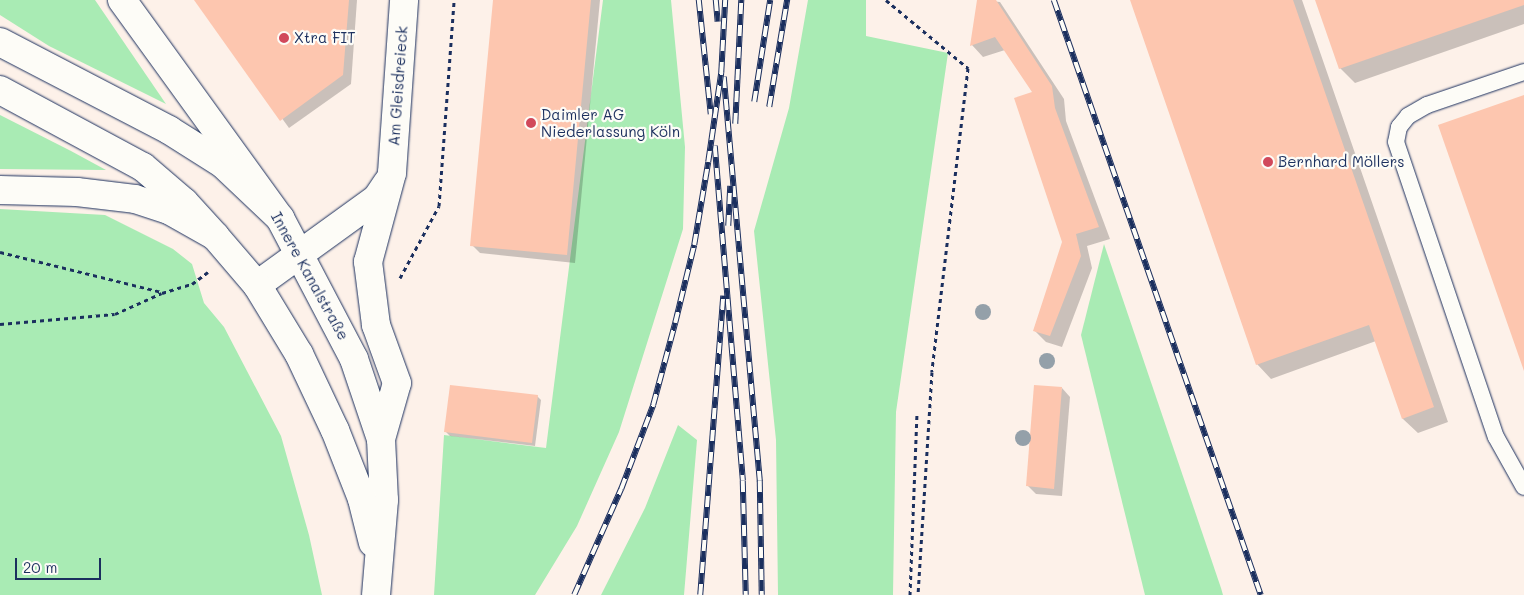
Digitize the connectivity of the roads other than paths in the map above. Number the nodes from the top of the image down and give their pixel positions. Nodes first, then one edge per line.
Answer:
1 (122, 0) edge
2 (404, 0) edge
3 (0, 42) edge
4 (1524, 72) edge
5 (0, 90) edge
6 (392, 173) junction
7 (0, 190) edge
8 (280, 218) junction
9 (224, 245) junction
10 (301, 254) junction
11 (257, 285) junction
12 (382, 439) junction
13 (1524, 487) edge
14 (376, 595) edge

1 - 8 main road, Innere Kanalstraße
2 - 6 main road, Am Gleisdreieck
3 - 8 main road
4 - 13 lane
5 - 9 main road
6 - 10 main road, Am Gleisdreieck
6 - 12 main road, Am Gleisdreieck
7 - 9 main road, Innere Kanalstraße
8 - 10 main road, Innere Kanalstraße
9 - 11 main road, Innere Kanalstraße
10 - 11 main road, Am Gleisdreieck
10 - 12 main road, Innere Kanalstraße
11 - 14 main road, Innere Kanalstraße
12 - 14 main road, Innere Kanalstraße

